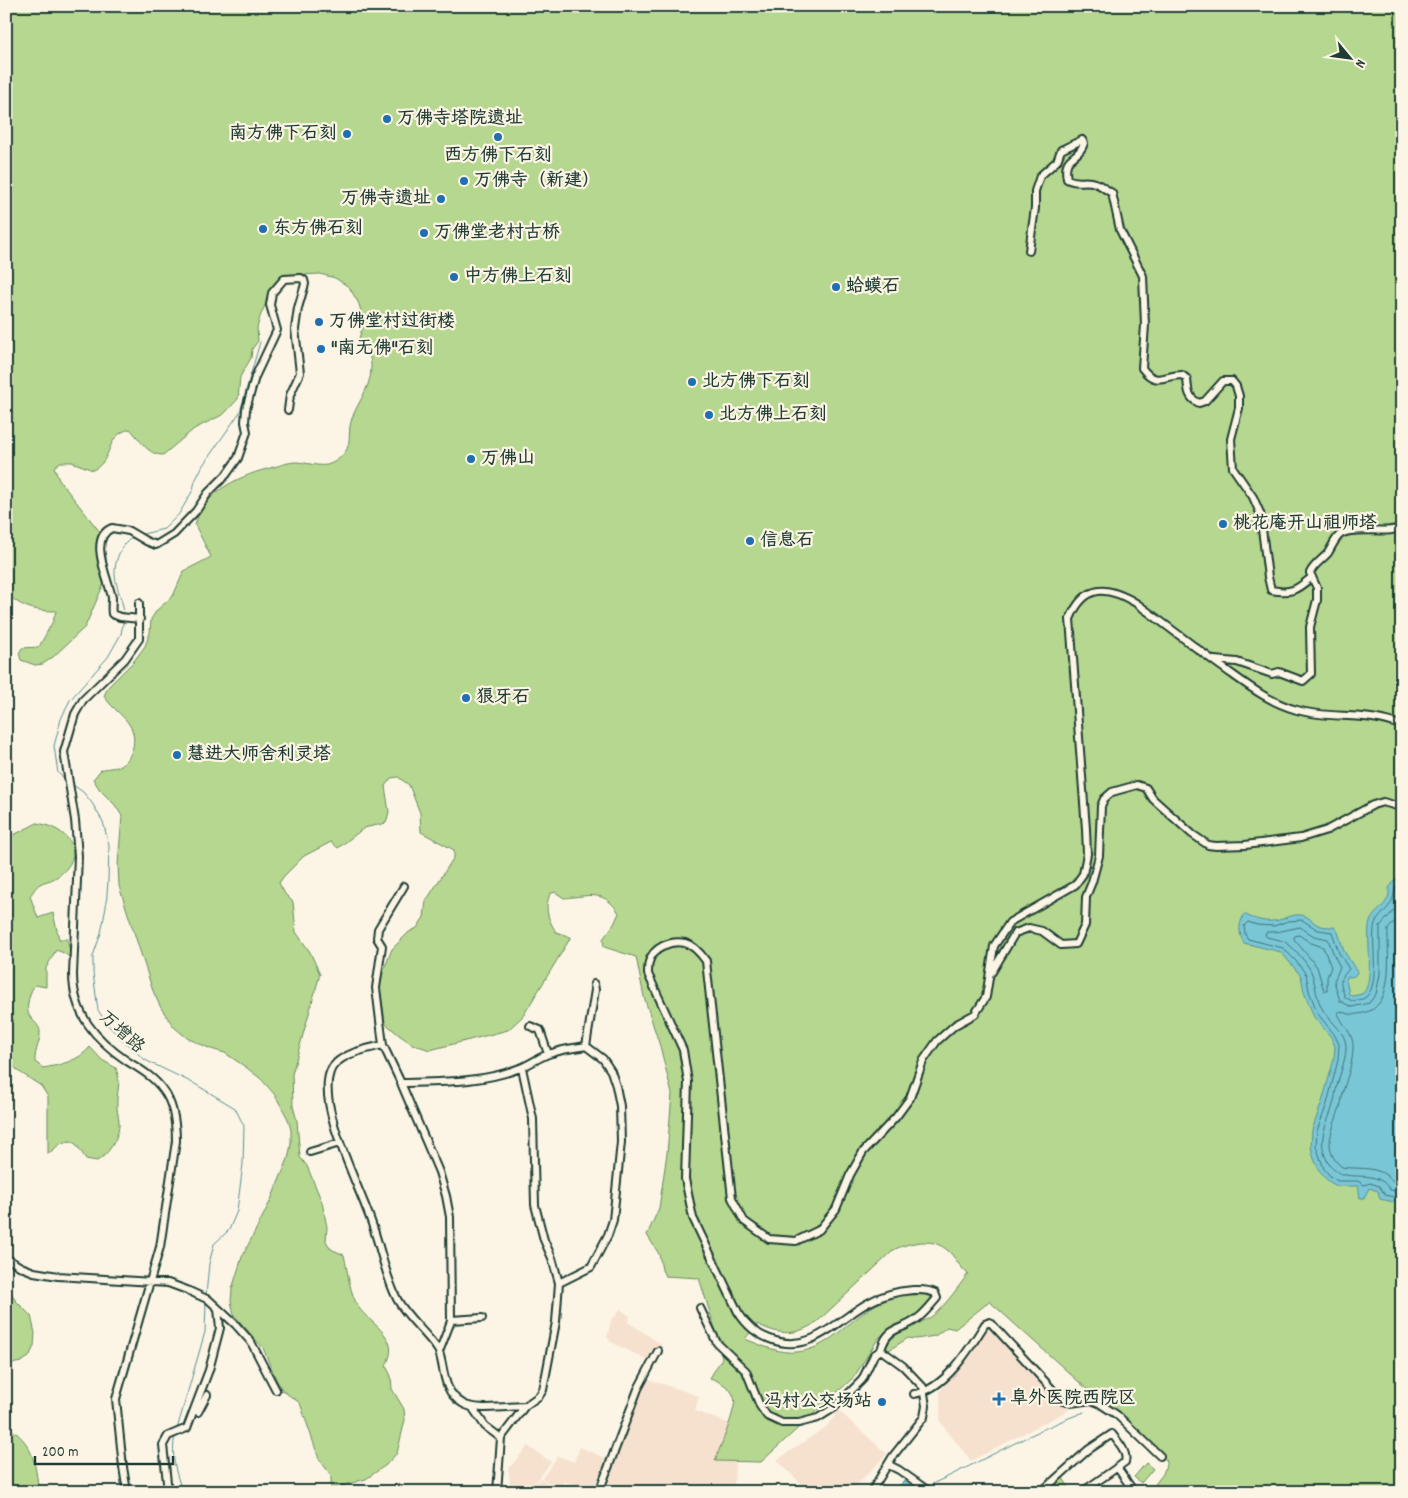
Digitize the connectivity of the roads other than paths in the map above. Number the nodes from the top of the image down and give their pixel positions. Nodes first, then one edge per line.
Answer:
1 (1029, 251) dead end
2 (288, 410) dead end
3 (1402, 526) edge
4 (1312, 577) junction
5 (139, 603) dead end
6 (140, 619) junction
7 (1213, 660) junction
8 (1402, 726) edge
9 (1402, 811) edge
10 (404, 886) dead end
11 (990, 975) junction
12 (594, 984) dead end
13 (530, 1026) dead end
14 (382, 1045) junction
15 (586, 1046) junction
16 (548, 1054) junction
17 (522, 1068) junction
18 (401, 1083) junction
19 (340, 1143) junction
20 (310, 1152) dead end
21 (6, 1258) edge
22 (150, 1282) junction
23 (559, 1283) junction
24 (216, 1307) junction
25 (700, 1308) dead end
26 (482, 1318) dead end
27 (451, 1320) junction
28 (881, 1350) junction
29 (658, 1351) dead end
30 (439, 1352) junction
31 (276, 1390) dead end
32 (924, 1392) junction
33 (914, 1394) dead end
34 (207, 1396) dead end
35 (526, 1406) junction
36 (472, 1408) junction
37 (190, 1422) junction
38 (501, 1438) junction
39 (1160, 1456) dead end
40 (888, 1465) junction
41 (1117, 1467) junction
42 (1092, 1489) edge
43 (929, 1491) edge
44 (127, 1492) edge
45 (168, 1492) edge
46 (497, 1492) edge
47 (599, 1492) edge
48 (871, 1492) edge
49 (1041, 1492) edge
50 (1082, 1492) edge
51 (1131, 1492) edge

1 - 4 street
2 - 6 street
3 - 4 street
4 - 7 street
5 - 6 street, 万增路
6 - 22 street, 万增路
7 - 8 street
7 - 11 street
9 - 11 street
10 - 14 street
11 - 28 street
12 - 15 street
13 - 16 street
14 - 18 street
14 - 19 street
15 - 16 street
15 - 23 street
16 - 17 street
17 - 18 street
17 - 23 street
18 - 27 street
19 - 20 street
19 - 30 street
21 - 22 street
22 - 24 street
22 - 44 street, 万增路
23 - 35 street
24 - 31 street
24 - 37 street
25 - 28 street
26 - 27 street
27 - 30 street
28 - 32 street
29 - 47 street
30 - 36 street
32 - 33 street
32 - 39 street
32 - 40 street
34 - 37 street
35 - 36 street
35 - 38 street
36 - 38 street
37 - 45 street
38 - 46 street
40 - 43 street
40 - 48 street
41 - 42 street
41 - 49 street
41 - 51 street
42 - 50 street

